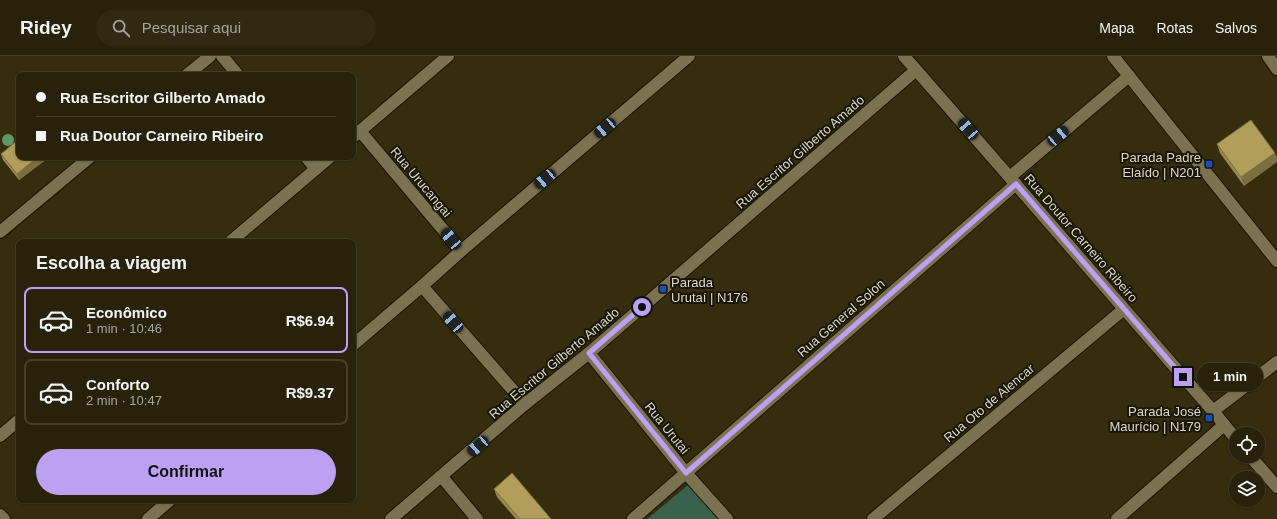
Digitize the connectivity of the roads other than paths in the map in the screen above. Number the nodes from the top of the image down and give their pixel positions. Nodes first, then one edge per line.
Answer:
1 (222, 56) edge
2 (448, 56) edge
3 (689, 56) edge
4 (904, 56) edge
5 (1113, 56) edge
6 (1268, 56) edge
7 (208, 57) edge
8 (1277, 69) edge
9 (916, 70) junction
10 (190, 72) edge
11 (235, 72) edge
12 (1129, 76) junction
13 (357, 134) edge
14 (86, 160) edge
15 (308, 160) edge
16 (326, 160) edge
17 (316, 169) junction
18 (1013, 180) junction
19 (0, 232) edge
20 (234, 239) edge
21 (461, 251) junction
22 (1277, 261) edge
23 (422, 286) junction
24 (1124, 309) junction
25 (356, 342) edge
26 (589, 353) junction
27 (1277, 362) edge
28 (525, 404) junction
29 (1213, 410) junction
30 (16, 423) edge
31 (1224, 425) junction
32 (1229, 431) edge
33 (0, 436) edge
34 (1256, 463) edge
35 (686, 473) junction
36 (442, 477) junction
37 (1277, 487) edge
38 (167, 503) edge
39 (0, 515) edge
40 (4, 519) edge
41 (148, 519) edge
42 (391, 519) edge
43 (477, 519) edge
44 (633, 519) edge
45 (727, 519) edge
46 (873, 519) edge
47 (1117, 519) edge

1 - 11 street
2 - 13 street
3 - 21 street
4 - 9 street, Rua Doutor Carneiro Ribeiro
5 - 12 street
6 - 8 street
7 - 10 street
9 - 18 street, Rua Doutor Carneiro Ribeiro
9 - 26 street, Rua Escritor Gilberto Amado
12 - 18 street, Rua General Solon
12 - 22 street
13 - 21 street, Rua Urucangai
14 - 19 street
15 - 17 street
16 - 17 street
17 - 20 street
18 - 24 street, Rua Doutor Carneiro Ribeiro
18 - 35 street, Rua General Solon
21 - 23 street
23 - 25 street
23 - 28 street
24 - 29 street, Rua Doutor Carneiro Ribeiro
24 - 46 street, Rua Oto de Alencar
26 - 28 street, Rua Escritor Gilberto Amado
26 - 35 street, Rua Urutai
27 - 29 street
28 - 36 street, Rua Escritor Gilberto Amado
29 - 31 street, Rua Doutor Carneiro Ribeiro
30 - 33 street
31 - 32 street, Rua Doutor Carneiro Ribeiro
31 - 47 street
34 - 37 street
35 - 44 street, Rua General Solon
35 - 45 street, Rua Urutai
36 - 42 street, Rua Escritor Gilberto Amado
36 - 43 street
38 - 41 street
39 - 40 street

